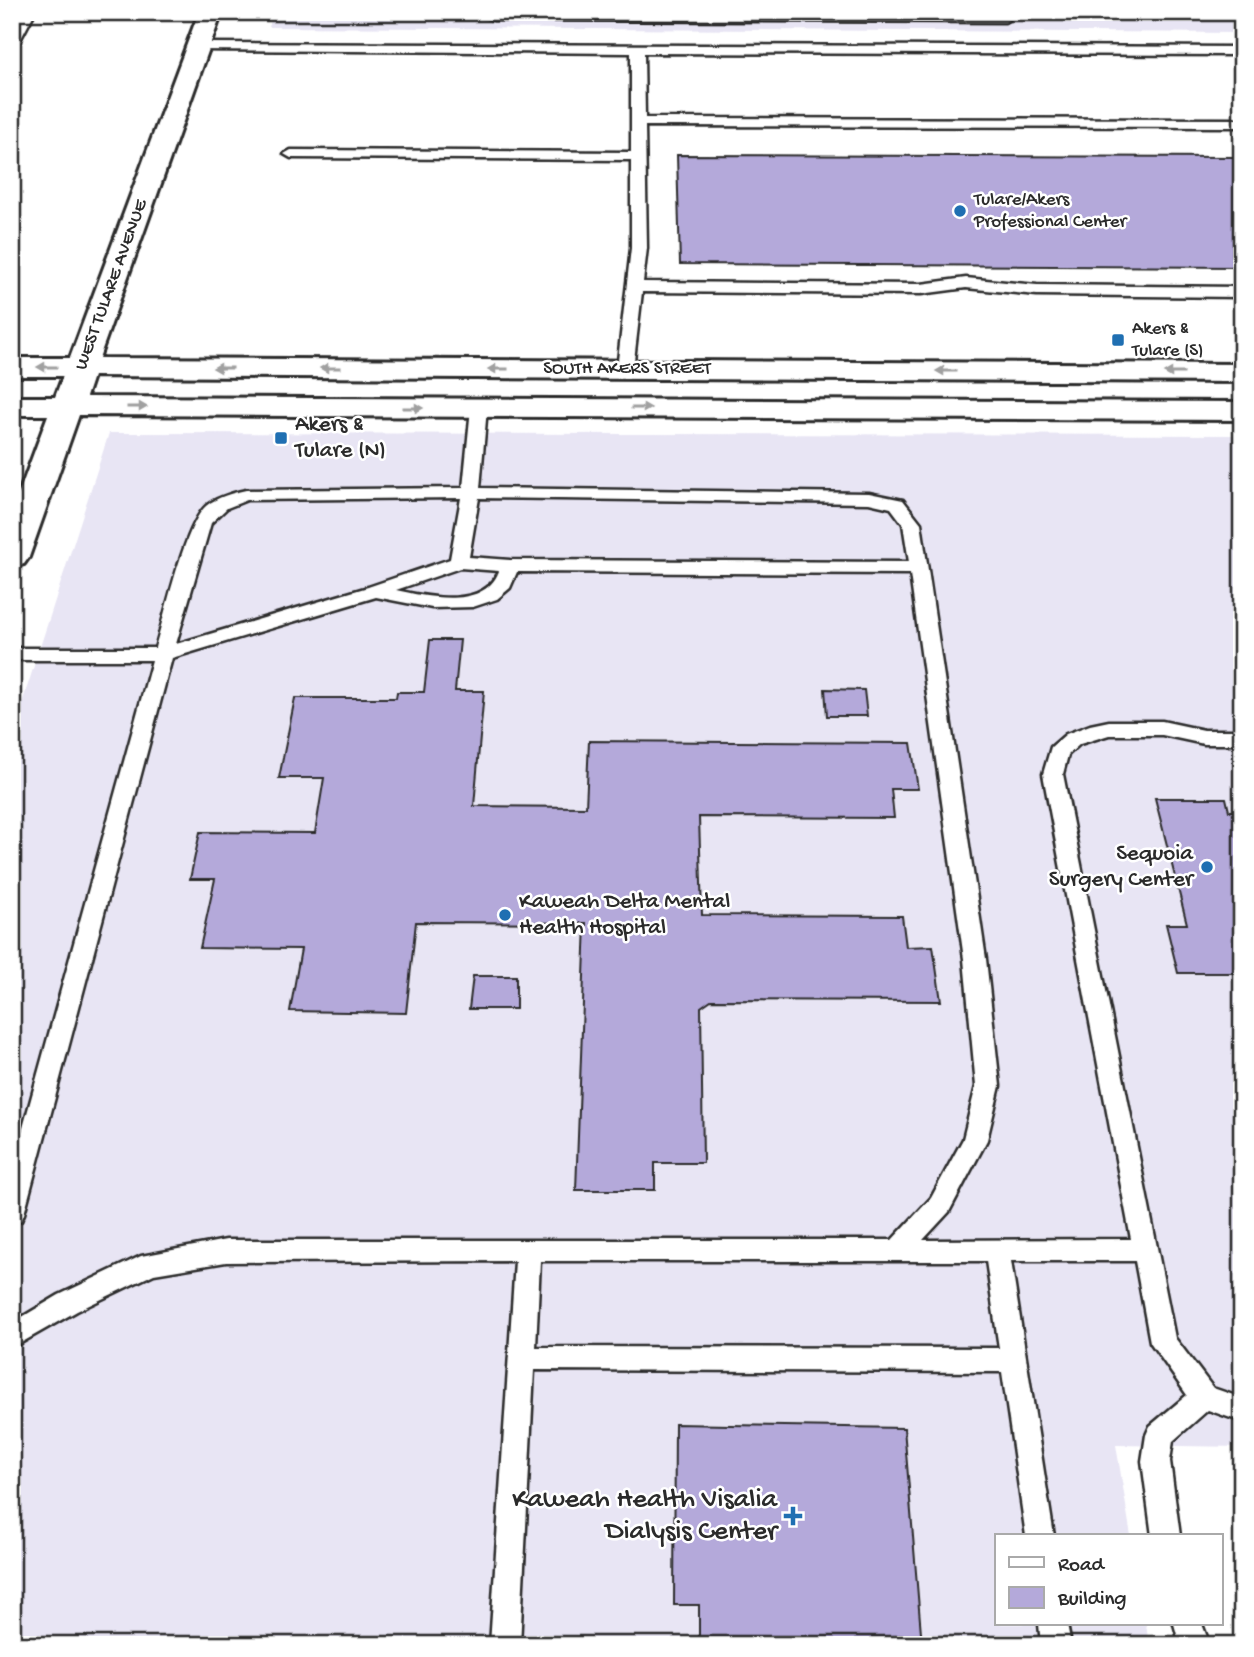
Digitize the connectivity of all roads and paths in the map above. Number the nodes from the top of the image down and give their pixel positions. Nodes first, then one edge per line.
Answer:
1 (29, 12) edge
2 (211, 12) edge
3 (474, 12) edge
4 (1003, 12) edge
5 (525, 14) edge
6 (12, 44) edge
7 (199, 47) junction
8 (638, 49) junction
9 (1242, 51) edge
10 (638, 122) junction
11 (1242, 123) edge
12 (291, 154) dead end
13 (639, 156) junction
14 (635, 287) junction
15 (1242, 292) edge
16 (12, 367) edge
17 (82, 367) junction
18 (625, 369) junction
19 (1242, 373) edge
20 (1242, 394) edge
21 (12, 406) edge
22 (69, 406) junction
23 (479, 408) junction
24 (874, 409) junction
25 (1242, 411) edge
26 (471, 493) junction
27 (12, 557) edge
28 (459, 562) junction
29 (510, 566) junction
30 (918, 568) junction
31 (375, 591) junction
32 (12, 653) edge
33 (163, 654) junction
34 (1242, 737) edge
35 (12, 1213) edge
36 (997, 1250) junction
37 (1144, 1250) junction
38 (527, 1251) junction
39 (897, 1251) junction
40 (12, 1337) edge
41 (522, 1358) junction
42 (1014, 1360) junction
43 (1204, 1397) junction
44 (1242, 1410) edge
45 (1040, 1534) edge
46 (1166, 1534) edge
47 (1053, 1626) edge
48 (1189, 1626) edge
49 (505, 1645) edge
50 (1056, 1645) edge
51 (1195, 1645) edge

1 - 6 lane
2 - 7 main road, WEST TULARE AVENUE
3 - 5 lane
4 - 5 lane
7 - 8 lane
7 - 17 main road, WEST TULARE AVENUE
8 - 9 lane
8 - 10 lane
10 - 11 lane
10 - 13 lane
12 - 13 lane
13 - 14 lane
14 - 15 lane
14 - 18 lane
17 -> 16 main road, SOUTH AKERS STREET
18 -> 17 main road, SOUTH AKERS STREET
17 - 22 main road, WEST TULARE AVENUE
19 -> 18 main road, SOUTH AKERS STREET
20 - 24 main road
21 - 22 main road, SOUTH AKERS STREET
22 -> 23 main road, SOUTH AKERS STREET
22 - 27 main road, WEST TULARE AVENUE
23 -> 24 main road, SOUTH AKERS STREET
23 - 26 lane
24 - 25 main road, SOUTH AKERS STREET
26 - 28 lane
26 - 30 lane
26 - 33 lane
28 - 29 lane
28 - 31 lane
29 - 30 lane
29 - 31 lane
30 - 39 lane
31 - 33 lane
32 - 33 lane
33 - 35 lane
34 - 37 lane
36 - 37 lane
36 - 39 lane
36 - 42 lane
37 - 43 lane
38 - 39 lane
38 - 40 lane
38 - 41 lane
41 - 42 lane
41 - 49 lane
42 - 45 lane
43 - 44 lane
43 - 46 lane
47 - 50 lane
48 - 51 lane

